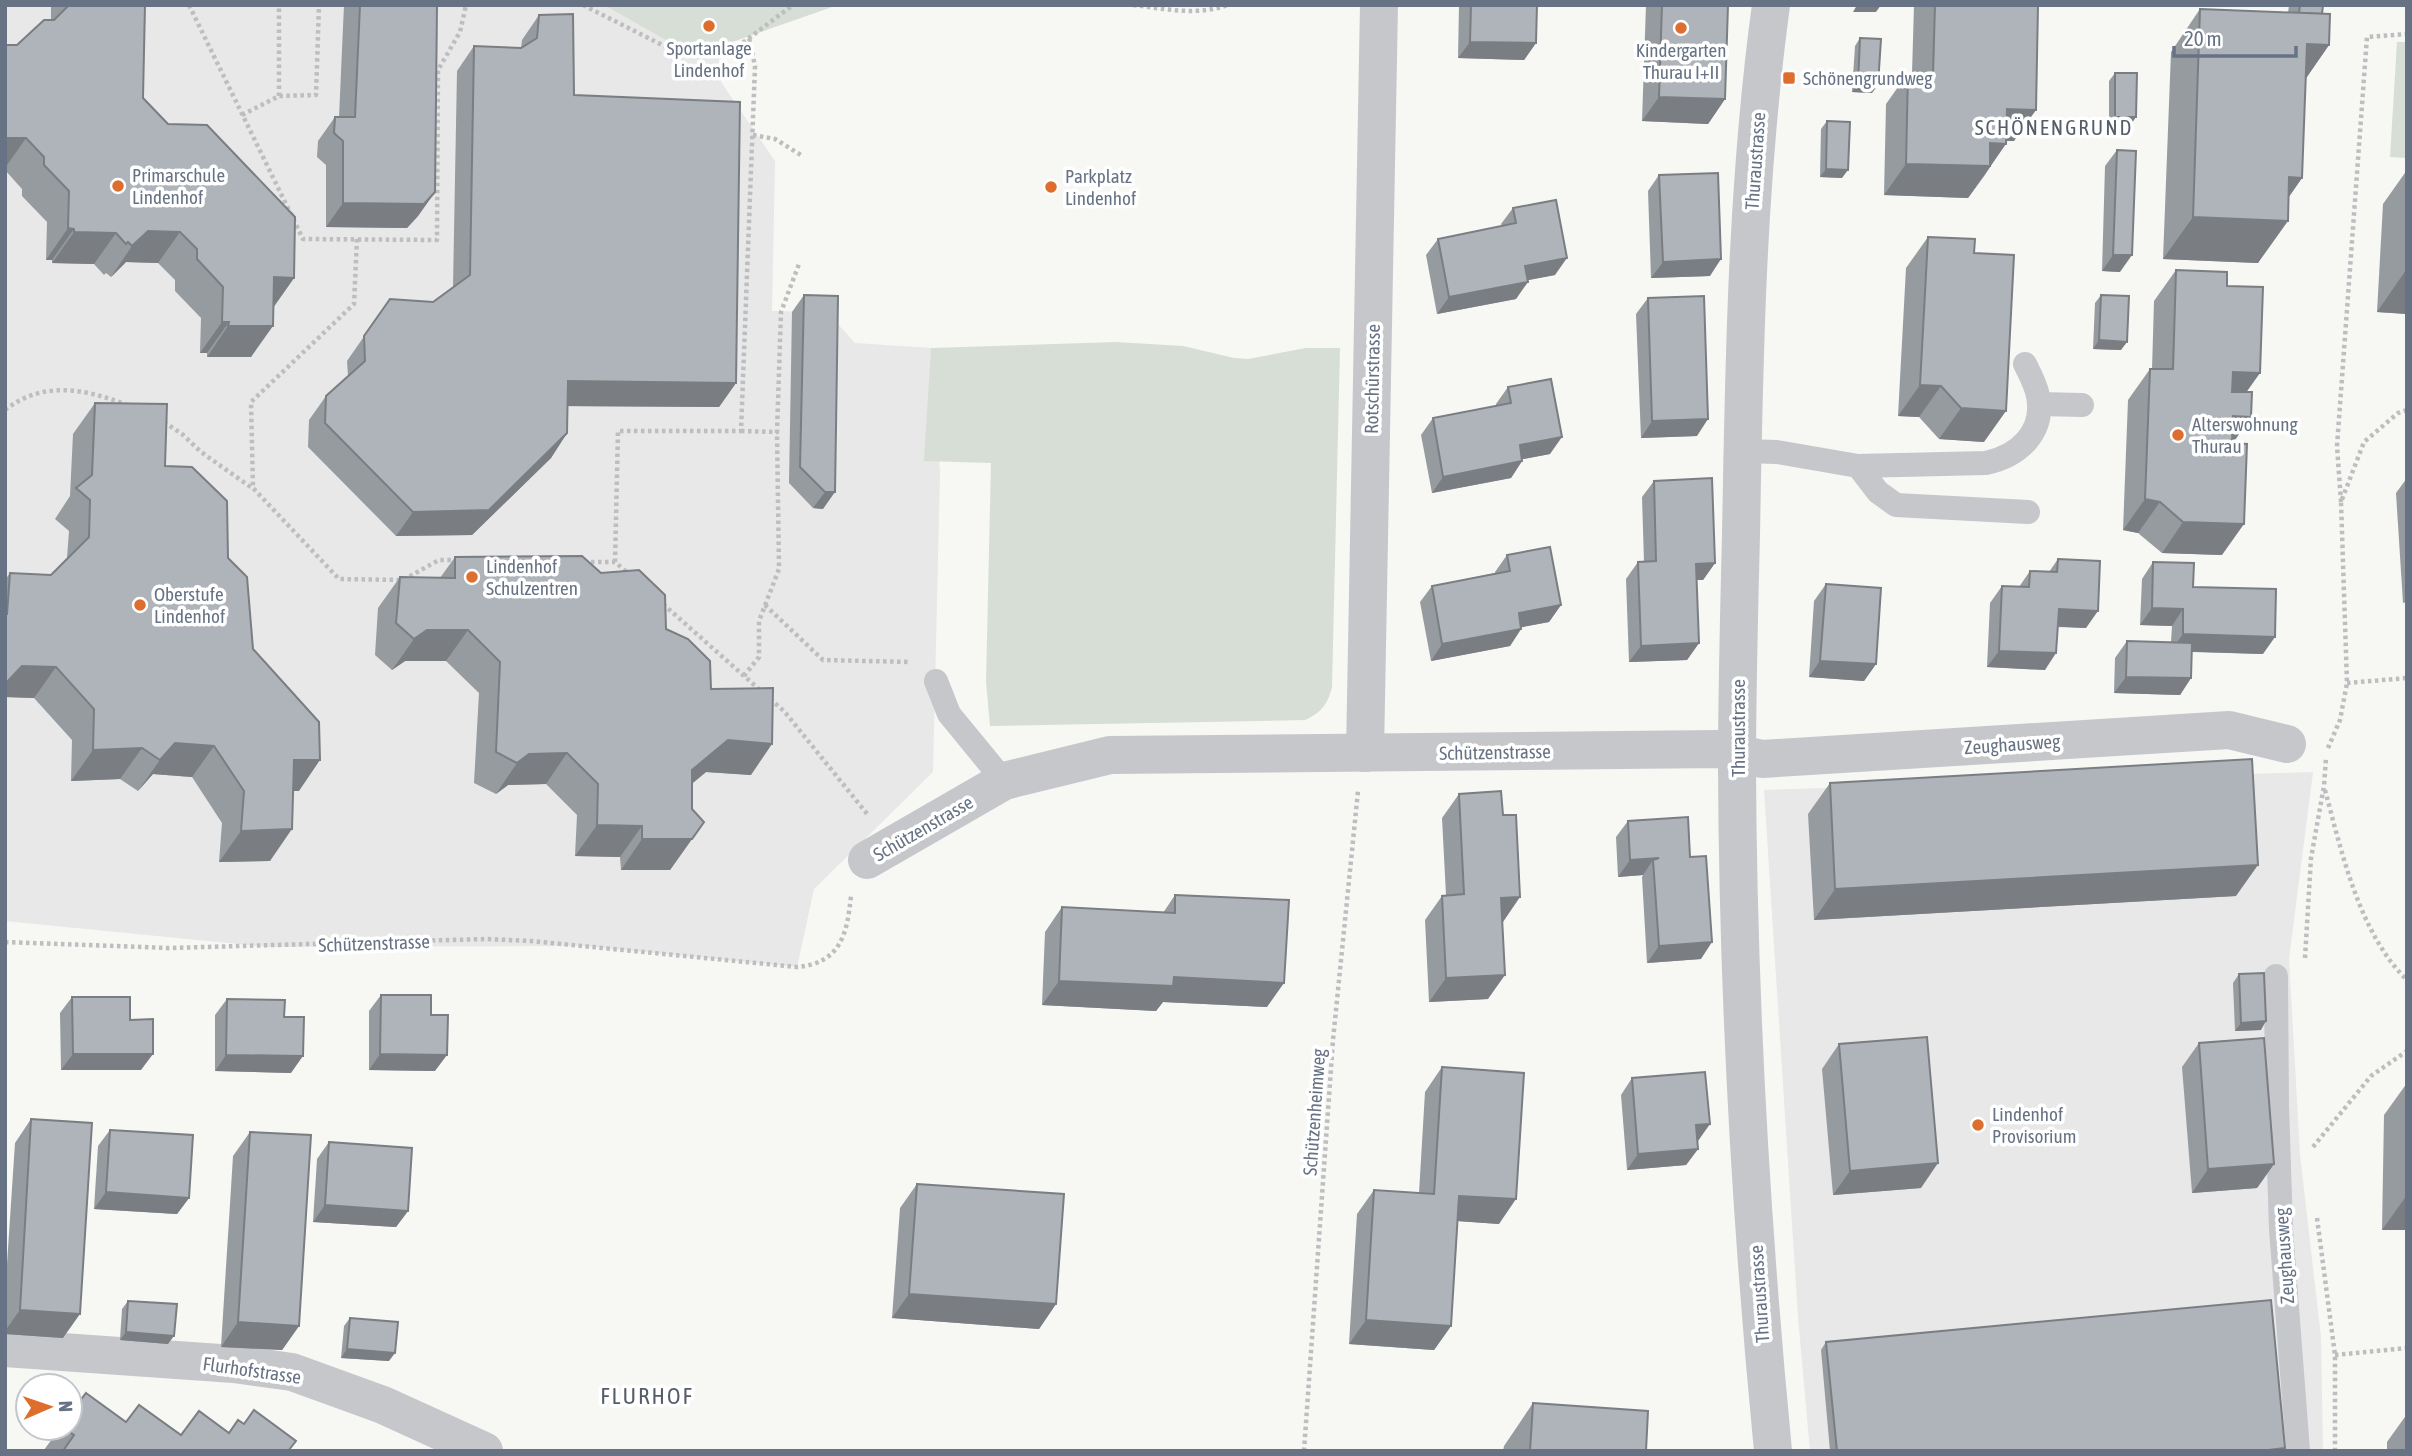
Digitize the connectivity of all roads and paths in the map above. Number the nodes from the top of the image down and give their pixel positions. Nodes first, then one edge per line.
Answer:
1 (189, 5) edge
2 (279, 5) edge
3 (319, 5) edge
4 (466, 5) edge
5 (583, 5) edge
6 (793, 5) edge
7 (1133, 5) edge
8 (1228, 5) edge
9 (1379, 5) edge
10 (1771, 5) edge
11 (2407, 33) edge
12 (749, 38) junction
13 (279, 96) junction
14 (242, 115) junction
15 (753, 135) junction
16 (801, 155) dead end
17 (357, 240) junction
18 (799, 264) dead end
19 (2025, 364) dead end
20 (2039, 404) junction
21 (2082, 405) dead end
22 (134, 408) edge
23 (5, 410) edge
24 (2407, 410) edge
25 (159, 419) edge
26 (741, 431) junction
27 (777, 432) junction
28 (1742, 452) junction
29 (1858, 466) junction
30 (253, 488) junction
31 (2341, 502) junction
32 (2028, 512) dead end
33 (466, 560) edge
34 (575, 561) edge
35 (615, 562) junction
36 (635, 579) edge
37 (655, 597) edge
38 (765, 605) junction
39 (879, 661) dead end
40 (744, 676) junction
41 (2407, 678) edge
42 (936, 681) dead end
43 (2347, 683) junction
44 (2287, 744) dead end
45 (1737, 753) junction
46 (1362, 768) junction
47 (1004, 781) junction
48 (2324, 786) junction
49 (871, 842) junction
50 (5, 942) edge
51 (2305, 967) dead end
52 (2276, 976) dead end
53 (2407, 981) edge
54 (2407, 1051) edge
55 (2308, 1140) dead end
56 (2315, 1207) dead end
57 (5, 1348) edge
58 (2407, 1348) edge
59 (2335, 1355) junction
60 (484, 1451) edge
61 (1304, 1451) edge
62 (1773, 1451) edge
63 (2298, 1451) edge
64 (2335, 1451) edge

1 - 14 path
2 - 13 path
3 - 13 path
4 - 17 path
5 - 12 path
6 - 12 path
7 - 8 path
9 - 46 street, Rotschürstrasse
10 - 28 street, Thuraustrasse
11 - 31 path
12 - 15 path
13 - 14 path
14 - 17 path
15 - 16 path
15 - 26 path
17 - 30 path
18 - 27 path
19 - 20 lane
20 - 21 lane
20 - 29 lane
22 - 23 path
24 - 31 path
25 - 30 path
26 - 27 path
26 - 35 path
27 - 38 path
28 - 29 lane
28 - 45 street, Thuraustrasse
29 - 32 lane
30 - 33 path
31 - 43 path
34 - 35 path
35 - 36 path
37 - 40 path
38 - 39 path
38 - 40 path
40 - 49 path
41 - 43 path
42 - 47 lane
43 - 48 path
44 - 45 street, Zeughausweg
45 - 46 street, Schützenstrasse
45 - 62 street, Thuraustrasse
46 - 47 street, Schützenstrasse
46 - 61 path, Schützenheimweg
47 - 49 street, Schützenstrasse
48 - 51 path
48 - 53 path
49 - 50 path, Schützenstrasse
52 - 63 lane, Zeughausweg
54 - 55 path
56 - 59 path
57 - 60 street, Flurhofstrasse
58 - 59 path
59 - 64 path

